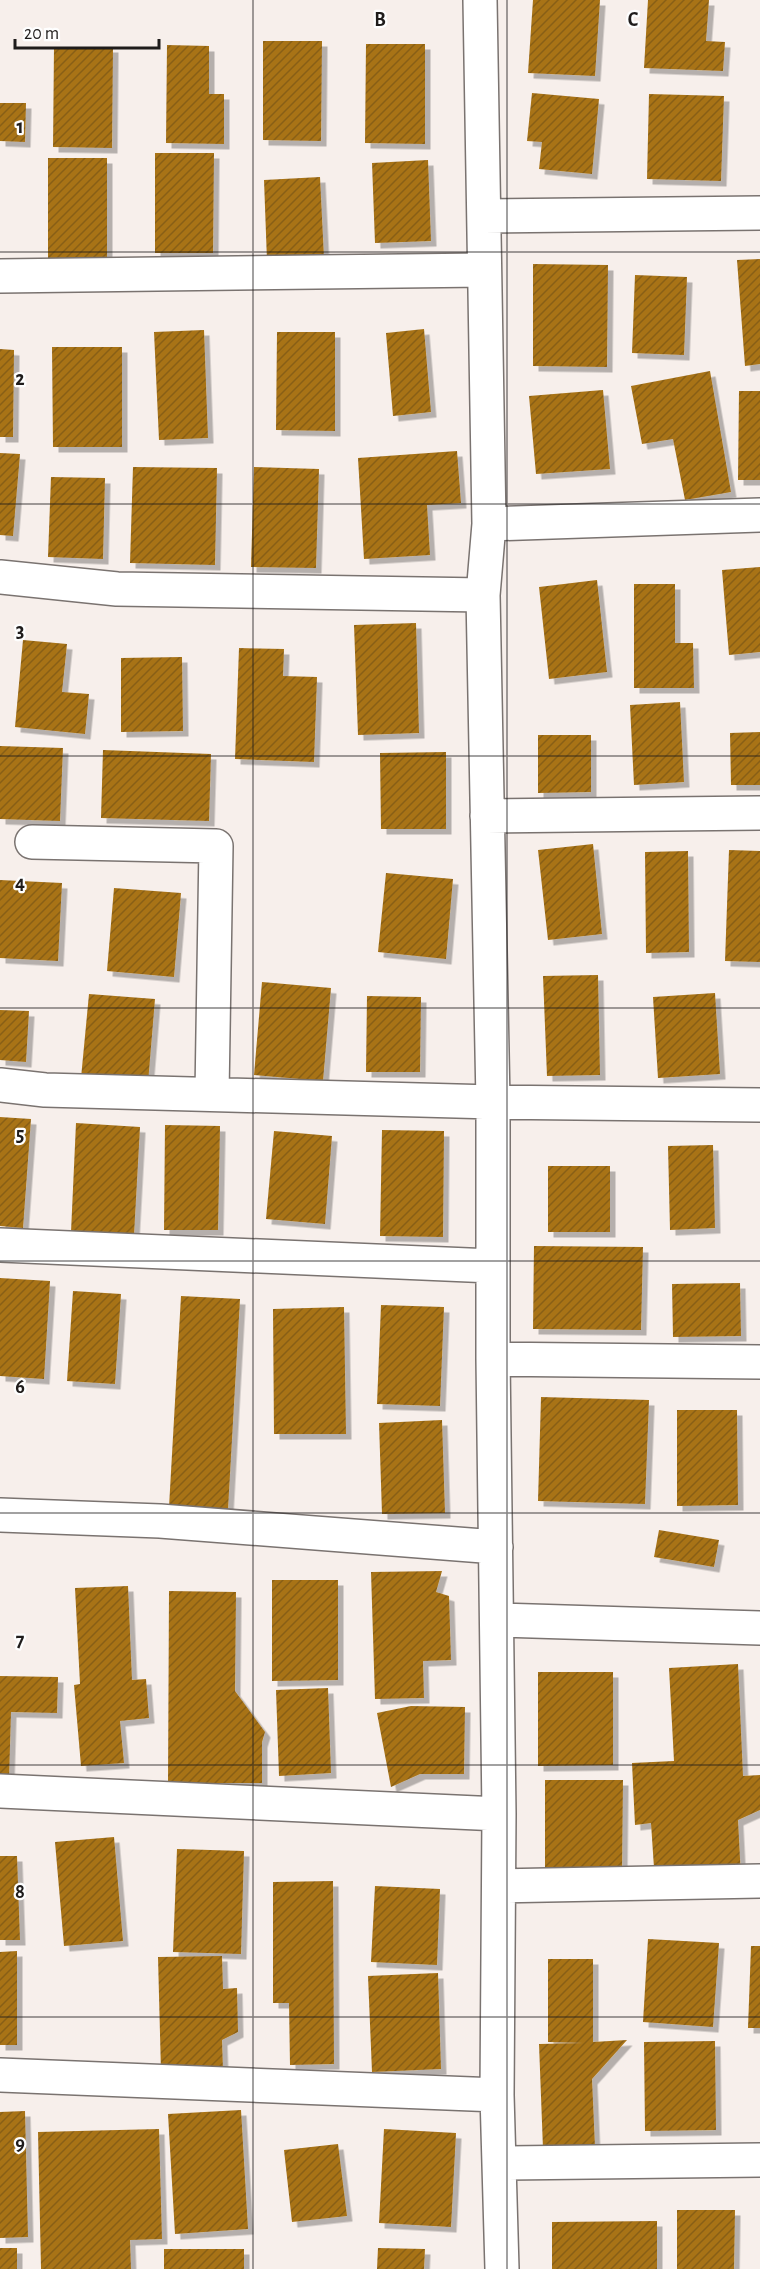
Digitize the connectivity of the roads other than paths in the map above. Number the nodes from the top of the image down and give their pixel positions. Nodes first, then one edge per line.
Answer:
1 (480, 0) edge
2 (760, 213) edge
3 (484, 216) junction
4 (484, 270) junction
5 (0, 276) edge
6 (760, 515) edge
7 (489, 524) junction
8 (0, 577) edge
9 (483, 595) junction
10 (760, 813) edge
11 (488, 816) junction
12 (32, 842) dead end
13 (0, 1085) edge
14 (212, 1094) junction
15 (493, 1102) junction
16 (760, 1105) edge
17 (0, 1245) edge
18 (492, 1266) junction
19 (493, 1359) junction
20 (760, 1362) edge
21 (0, 1515) edge
22 (496, 1547) junction
23 (496, 1620) junction
24 (760, 1628) edge
25 (0, 1791) edge
26 (498, 1814) junction
27 (760, 1881) edge
28 (499, 1886) junction
29 (0, 2075) edge
30 (497, 2096) junction
31 (760, 2160) edge
32 (499, 2163) junction
33 (502, 2269) edge

1 - 3 street
2 - 3 street
3 - 4 street
4 - 5 street
4 - 7 street
6 - 7 street
7 - 9 street
8 - 9 street
9 - 11 street
10 - 11 street
11 - 15 street
12 - 14 street
13 - 14 street
14 - 15 street
15 - 16 street
15 - 18 street
17 - 18 street
18 - 19 street
19 - 20 street
19 - 22 street
21 - 22 street
22 - 23 street
23 - 24 street
23 - 26 street
25 - 26 street
26 - 28 street
27 - 28 street
28 - 30 street
29 - 30 street
30 - 32 street
31 - 32 street
32 - 33 street

